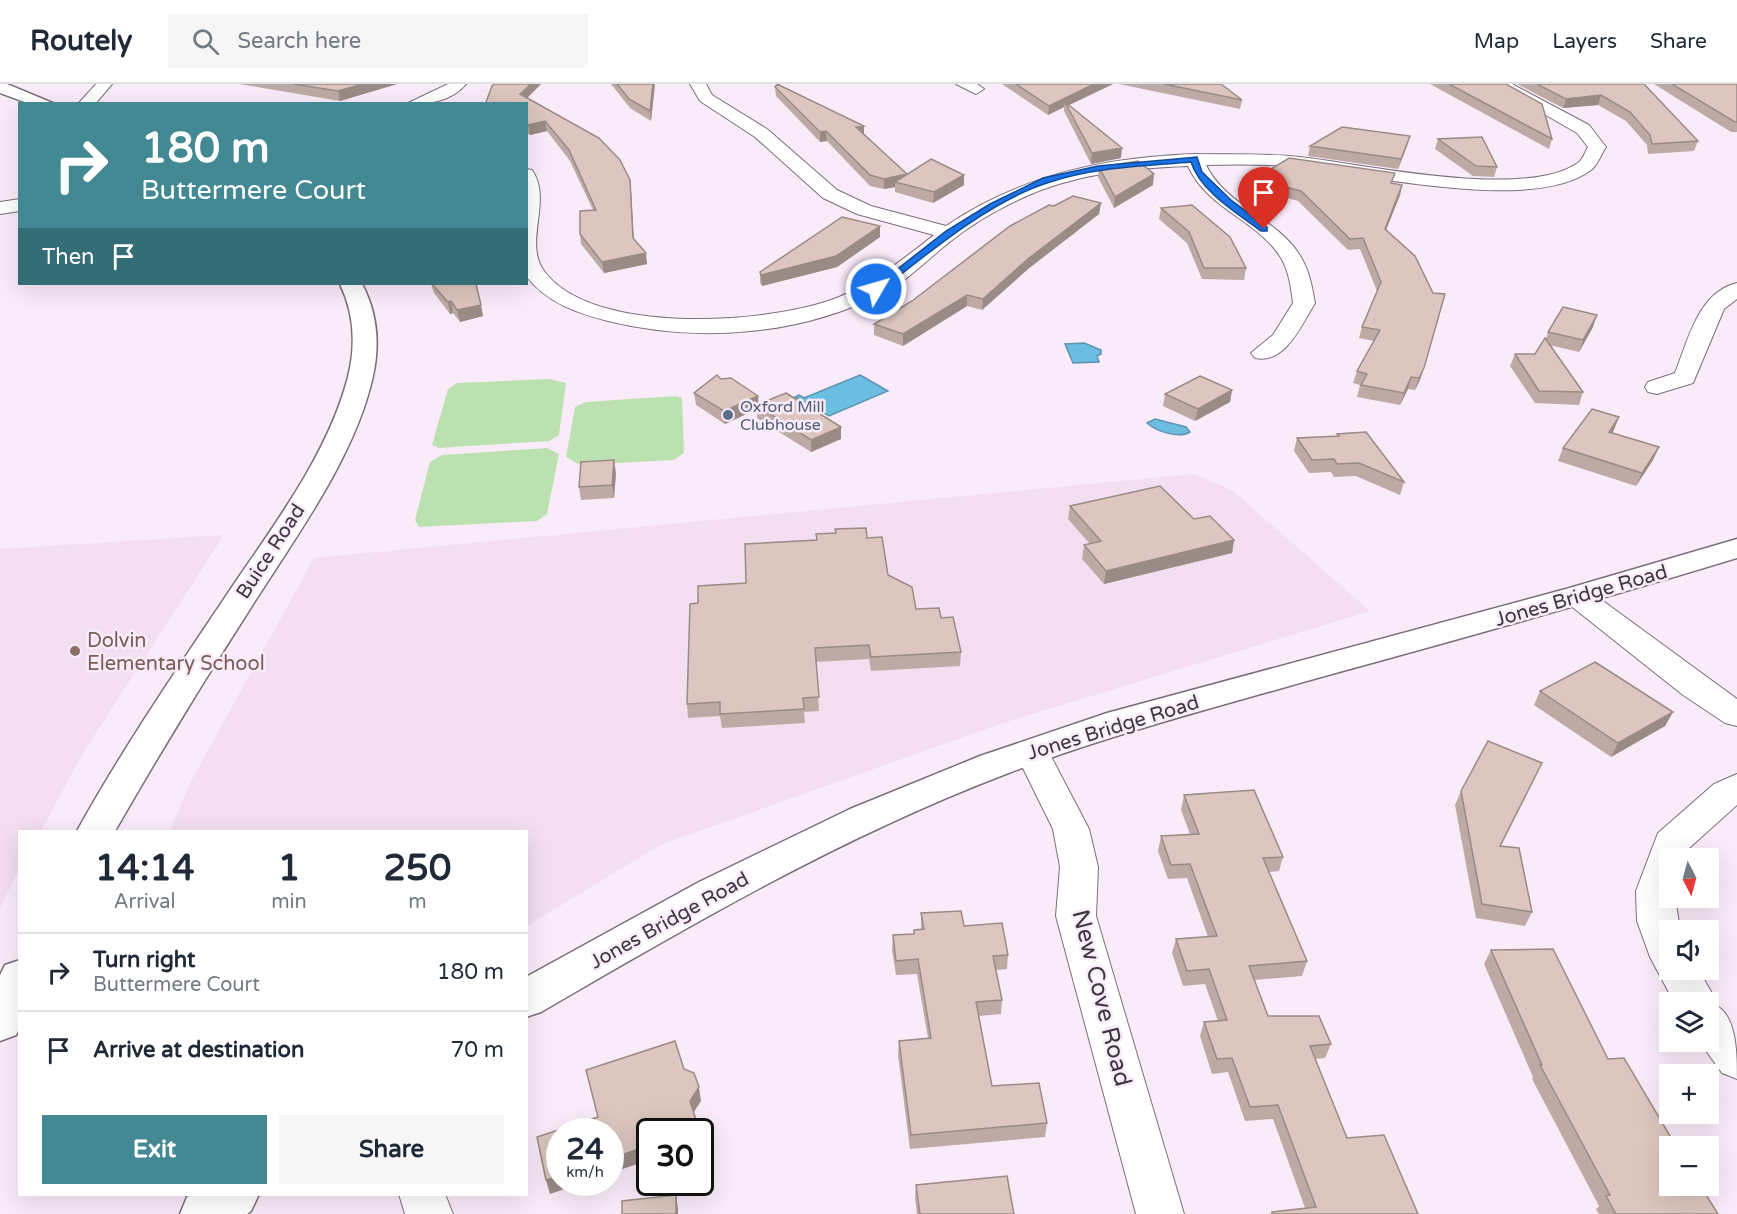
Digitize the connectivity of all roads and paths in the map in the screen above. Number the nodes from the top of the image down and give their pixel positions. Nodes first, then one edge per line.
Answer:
1 (104, 84) edge
2 (458, 84) edge
3 (698, 84) edge
4 (1500, 84) edge
5 (0, 87) edge
6 (41, 102) edge
7 (88, 102) edge
8 (420, 102) edge
9 (1194, 159) junction
10 (528, 180) edge
11 (18, 205) edge
12 (0, 208) edge
13 (949, 233) junction
14 (528, 238) edge
15 (528, 254) edge
16 (352, 285) edge
17 (1737, 289) edge
18 (1263, 353) dead end
19 (1657, 387) dead end
20 (1737, 548) edge
21 (1577, 596) junction
22 (1737, 715) edge
23 (1032, 752) junction
24 (1737, 788) edge
25 (97, 830) edge
26 (1659, 924) edge
27 (18, 982) edge
28 (528, 998) edge
29 (0, 1022) edge
30 (1719, 1035) edge
31 (1737, 1060) edge
32 (231, 1196) edge
33 (423, 1196) edge
34 (205, 1214) edge
35 (429, 1214) edge
36 (1160, 1214) edge

1 - 7 street
2 - 8 street
3 - 13 street
4 - 9 street
5 - 6 main road
9 - 13 street
9 - 18 street
10 - 14 street
11 - 12 street
13 - 15 street
16 - 25 main road, Buice Road
17 - 19 street
20 - 21 main road, Jones Bridge Road
21 - 22 street
21 - 23 main road, Jones Bridge Road
23 - 28 main road, Jones Bridge Road
23 - 36 street, New Cove Road
24 - 26 street
27 - 29 main road
30 - 31 street
32 - 34 main road
33 - 35 street

